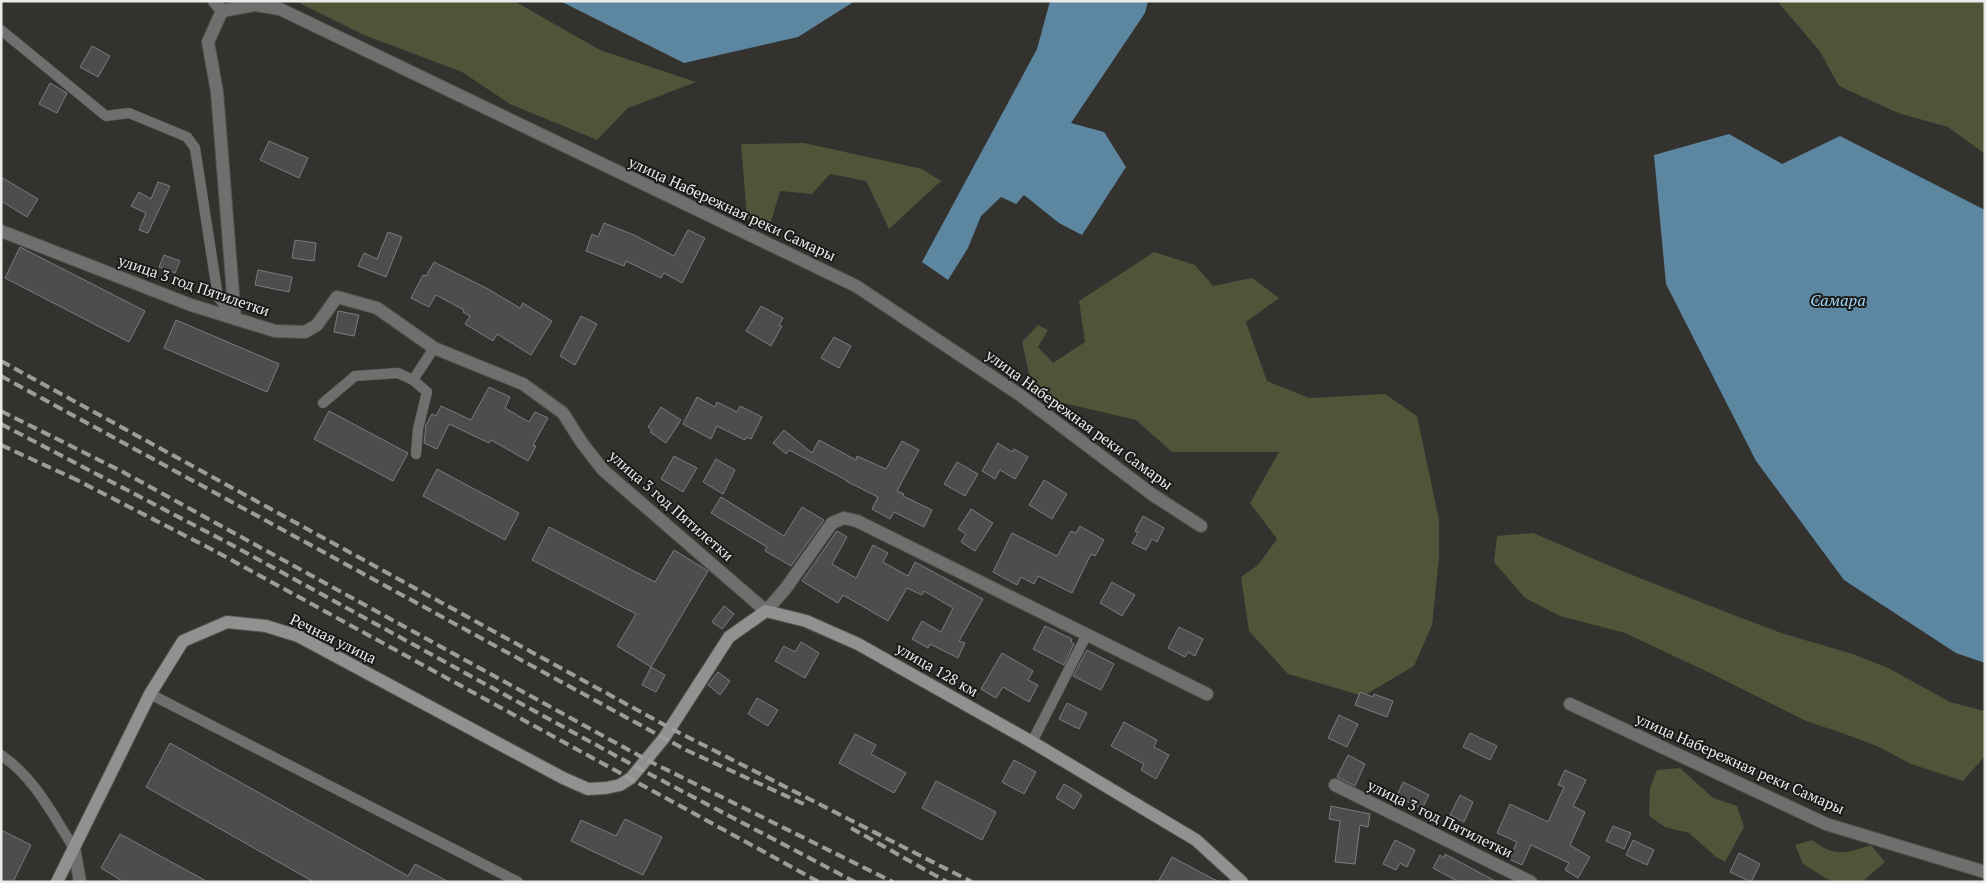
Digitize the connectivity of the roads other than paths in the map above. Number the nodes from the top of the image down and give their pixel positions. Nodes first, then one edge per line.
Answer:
1 (218, 6) edge
2 (1, 30) edge
3 (1, 231) edge
4 (235, 319) junction
5 (434, 348) junction
6 (413, 380) junction
7 (323, 403) dead end
8 (416, 454) dead end
9 (1201, 526) dead end
10 (766, 611) junction
11 (1087, 634) junction
12 (150, 694) junction
13 (1207, 694) dead end
14 (1570, 704) dead end
15 (1032, 742) junction
16 (1, 755) edge
17 (1335, 785) dead end
18 (74, 848) junction
19 (1985, 872) edge
20 (57, 882) edge
21 (80, 882) edge
22 (518, 882) edge
23 (1242, 882) edge
24 (1531, 882) edge

1 - 4 street
1 - 9 street, улица Набережная реки Самары
2 - 4 lane
3 - 4 street, улица 3 год Пятилетки
4 - 5 street, улица 3 год Пятилетки
5 - 6 lane
5 - 10 street, улица 3 год Пятилетки
6 - 7 lane
6 - 8 lane
10 - 11 street
10 - 12 street, Речная улица
10 - 15 street, улица 128 км
11 - 13 street
11 - 15 lane
12 - 18 street, Речная улица
12 - 22 lane
14 - 19 street, улица Набережная реки Самары
15 - 23 street, улица 128 км
16 - 18 lane
17 - 24 street, улица 3 год Пятилетки
18 - 20 street, Речная улица
18 - 21 street

